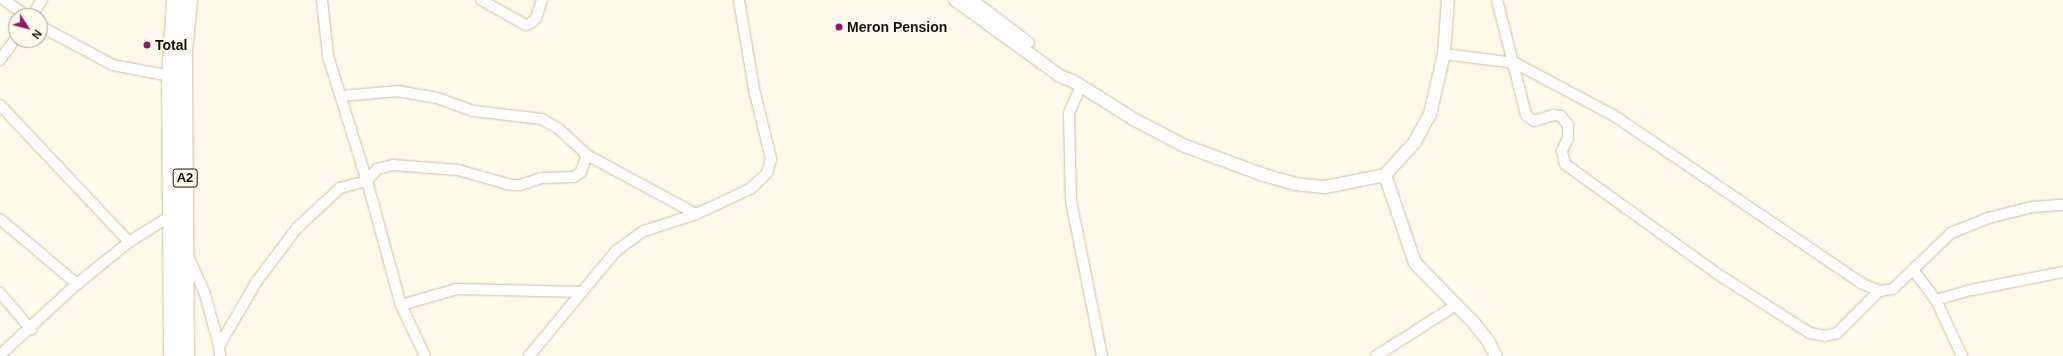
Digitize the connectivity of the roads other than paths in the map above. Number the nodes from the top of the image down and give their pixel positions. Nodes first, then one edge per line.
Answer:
1 (4, 0) edge
2 (189, 0) edge
3 (322, 0) edge
4 (481, 0) edge
5 (542, 0) edge
6 (739, 0) edge
7 (955, 0) edge
8 (971, 0) edge
9 (1448, 0) edge
10 (1496, 0) edge
11 (174, 3) edge
12 (16, 8) edge
13 (186, 21) junction
14 (48, 30) edge
15 (9, 48) edge
16 (1444, 54) junction
17 (0, 60) edge
18 (1514, 64) junction
19 (170, 76) junction
20 (1077, 84) junction
21 (340, 96) junction
22 (0, 105) edge
23 (587, 154) junction
24 (1385, 175) junction
25 (367, 181) junction
26 (185, 204) junction
27 (2063, 205) edge
28 (696, 214) junction
29 (172, 215) junction
30 (0, 219) edge
31 (129, 242) junction
32 (186, 250) junction
33 (1914, 271) junction
34 (2063, 272) edge
35 (78, 284) junction
36 (1879, 290) junction
37 (582, 292) junction
38 (0, 293) edge
39 (1936, 300) junction
40 (401, 305) junction
41 (1456, 305) junction
42 (31, 329) junction
43 (219, 351) edge
44 (0, 355) edge
45 (172, 356) edge
46 (186, 356) edge
47 (425, 356) edge
48 (529, 356) edge
49 (1102, 356) edge
50 (1376, 356) edge
51 (1496, 356) edge
52 (1962, 356) edge

1 - 12 street
2 - 13 highway, A2
3 - 21 street
4 - 5 street
6 - 28 street
7 - 20 street
8 - 20 street
9 - 16 street
10 - 18 street
11 - 13 street
11 - 19 highway, A2
13 - 26 highway, A2
14 - 19 street
15 - 17 street
16 - 18 street
16 - 24 street
18 - 36 street
18 - 36 street
19 - 29 highway, A2
20 - 24 street
20 - 49 street
21 - 23 street
21 - 25 street
22 - 31 street
23 - 25 street
23 - 28 street
24 - 41 street
25 - 40 street
25 - 43 street
26 - 29 street
26 - 32 highway, A2
27 - 33 street
28 - 37 street
29 - 31 street
29 - 45 highway, A2
30 - 35 street
31 - 35 street
32 - 43 street
32 - 46 highway, A2
33 - 36 street
33 - 39 street
34 - 39 street
35 - 42 street
37 - 40 street
37 - 48 street
38 - 42 street
39 - 52 street
40 - 47 street
41 - 50 street
41 - 51 street
42 - 44 street

